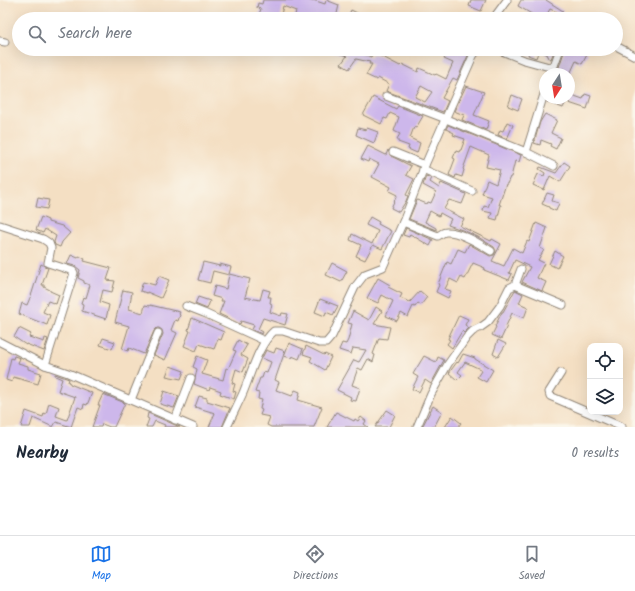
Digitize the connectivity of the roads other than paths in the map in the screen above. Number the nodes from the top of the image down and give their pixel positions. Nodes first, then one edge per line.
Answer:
1 (507, 0) edge
2 (498, 12) edge
3 (623, 50) edge
4 (473, 56) edge
5 (514, 56) edge
6 (557, 56) edge
7 (635, 56) edge
8 (544, 68) edge
9 (553, 68) edge
10 (386, 96) dead end
11 (541, 104) edge
12 (446, 119) junction
13 (393, 152) dead end
14 (526, 152) junction
15 (554, 166) dead end
16 (424, 167) junction
17 (472, 191) dead end
18 (403, 222) junction
19 (0, 225) edge
20 (491, 251) dead end
21 (521, 269) dead end
22 (515, 285) junction
23 (563, 305) dead end
24 (186, 306) dead end
25 (158, 333) dead end
26 (265, 341) junction
27 (0, 342) edge
28 (46, 365) junction
29 (561, 373) dead end
30 (191, 378) dead end
31 (131, 400) junction
32 (175, 420) junction
33 (193, 427) edge
34 (226, 427) edge
35 (417, 427) edge
36 (622, 427) edge

1 - 2 street
3 - 7 street
4 - 12 street
5 - 8 street
6 - 9 street
10 - 12 street
11 - 14 street
12 - 14 street
12 - 16 street
13 - 16 street
14 - 15 street
16 - 17 street
16 - 18 street
18 - 20 street
18 - 26 street
19 - 28 street
21 - 22 street
22 - 23 street
22 - 35 street
24 - 26 street
25 - 31 street
26 - 34 street
27 - 28 street
28 - 31 street
29 - 36 street
30 - 32 street
31 - 32 street
32 - 33 street

